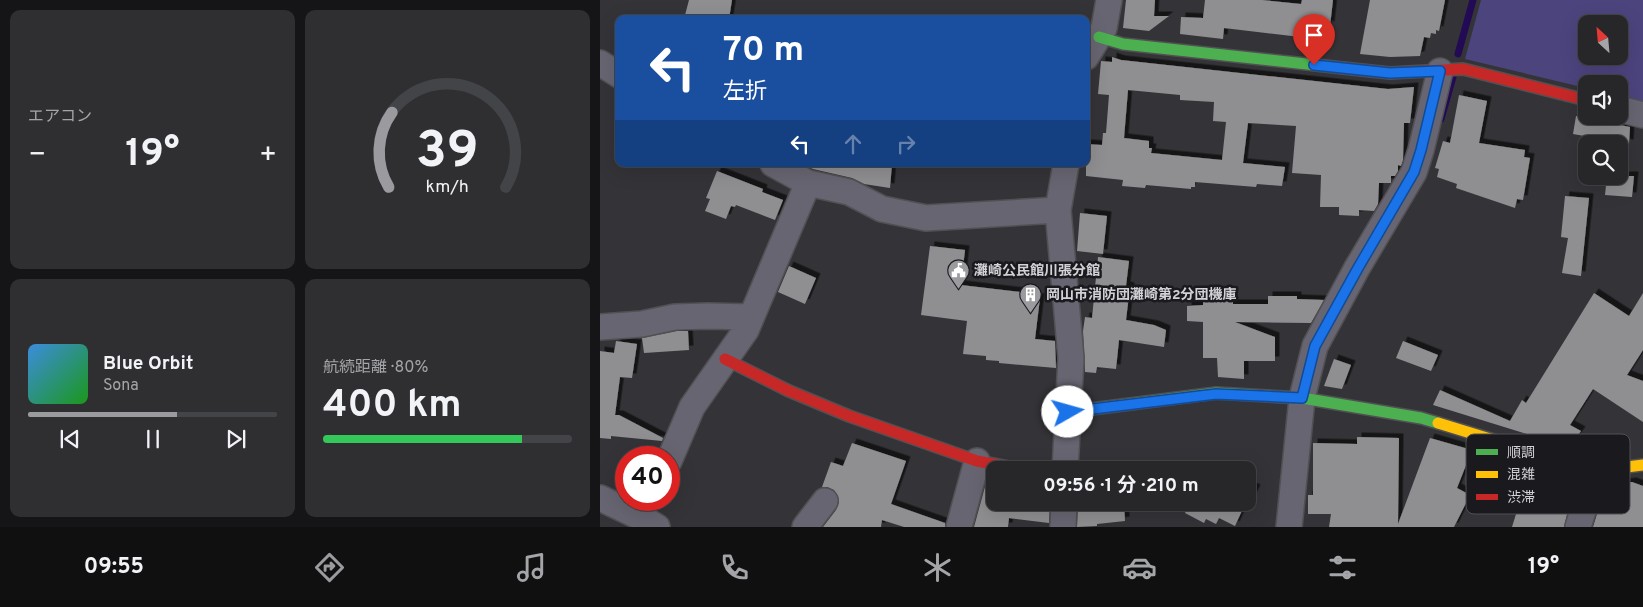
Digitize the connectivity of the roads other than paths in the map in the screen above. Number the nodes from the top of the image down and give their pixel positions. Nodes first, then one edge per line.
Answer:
1 (1109, 0) edge
2 (1093, 47) edge
3 (600, 63) edge
4 (1440, 71) junction
5 (615, 72) edge
6 (1578, 98) edge
7 (1628, 111) edge
8 (1643, 115) edge
9 (778, 167) edge
10 (1065, 167) edge
11 (808, 184) junction
12 (1058, 210) junction
13 (752, 317) junction
14 (600, 327) edge
15 (725, 359) junction
16 (1302, 398) junction
17 (1068, 412) junction
18 (1474, 434) edge
19 (675, 446) edge
20 (977, 461) junction
21 (1066, 461) edge
22 (986, 463) edge
23 (1643, 465) edge
24 (1630, 467) edge
25 (600, 498) edge
26 (825, 501) dead end
27 (1064, 511) edge
28 (1582, 514) edge
29 (648, 518) edge
30 (805, 527) edge
31 (958, 527) edge
32 (1063, 527) edge
33 (1289, 527) edge
34 (1578, 527) edge

1 - 2 street
2 - 4 street
3 - 5 street
4 - 6 street
4 - 16 street
7 - 8 street
9 - 11 street
10 - 12 street
11 - 12 street
11 - 13 street
12 - 17 street
13 - 14 street
13 - 15 street
15 - 19 street
15 - 20 street
16 - 17 street
16 - 18 street
16 - 33 street
17 - 21 street
20 - 22 street
20 - 31 street
23 - 24 street
25 - 29 street
26 - 30 street
27 - 32 street
28 - 34 street

